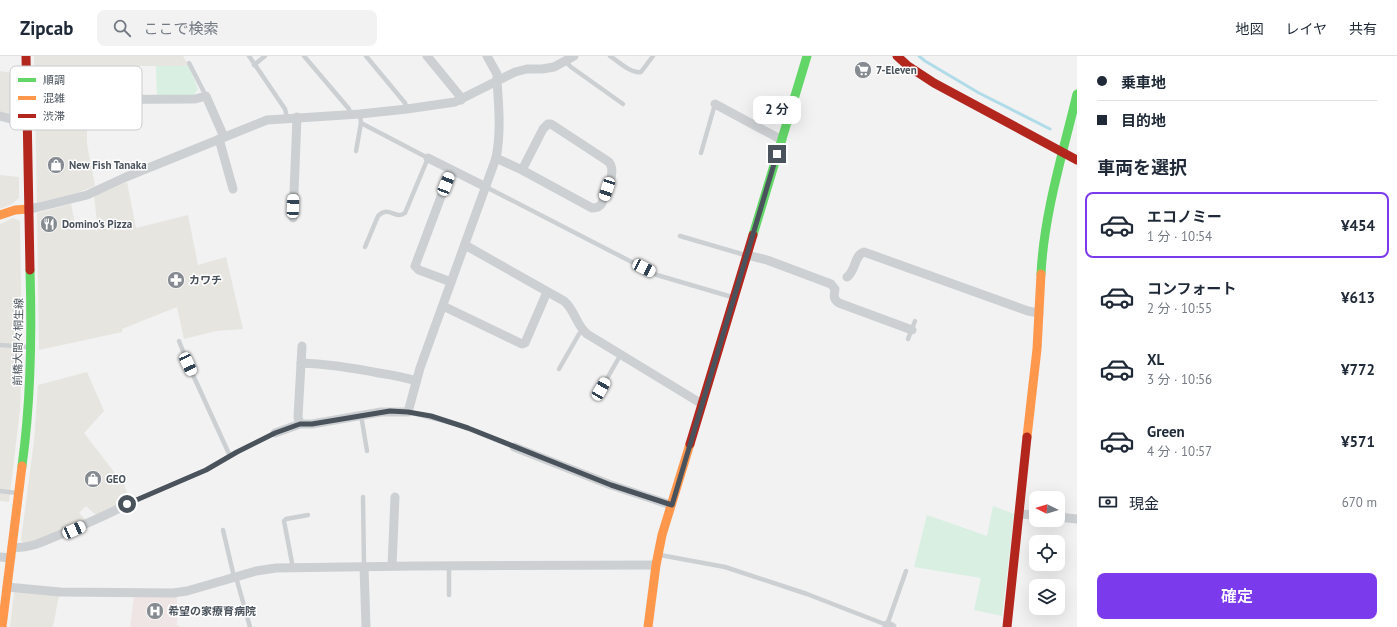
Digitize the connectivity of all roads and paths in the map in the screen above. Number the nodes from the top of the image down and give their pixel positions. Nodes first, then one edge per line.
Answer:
1 (26, 56) edge
2 (249, 56) edge
3 (265, 56) edge
4 (304, 56) edge
5 (366, 56) edge
6 (427, 56) edge
7 (487, 56) edge
8 (574, 56) edge
9 (610, 56) edge
10 (653, 56) edge
11 (807, 56) edge
12 (897, 56) edge
13 (565, 62) junction
14 (189, 63) dead end
15 (254, 65) junction
16 (26, 66) edge
17 (498, 81) junction
18 (1077, 94) edge
19 (206, 96) junction
20 (142, 99) edge
21 (461, 100) junction
22 (623, 104) dead end
23 (715, 104) joint
24 (407, 109) junction
25 (0, 116) edge
26 (297, 117) junction
27 (357, 117) junction
28 (286, 118) junction
29 (10, 119) edge
30 (27, 130) edge
31 (222, 138) junction
32 (782, 140) junction
33 (356, 151) dead end
34 (1063, 152) junction
35 (701, 153) dead end
36 (428, 158) junction
37 (496, 158) junction
38 (1077, 160) edge
39 (451, 170) junction
40 (522, 170) junction
41 (486, 187) junction
42 (233, 190) dead end
43 (28, 208) junction
44 (0, 215) edge
45 (293, 218) dead end
46 (680, 236) dead end
47 (465, 245) junction
48 (365, 247) dead end
49 (747, 255) junction
50 (847, 277) dead end
51 (451, 282) junction
52 (547, 292) junction
53 (734, 298) junction
54 (443, 306) junction
55 (1039, 313) junction
56 (915, 321) dead end
57 (583, 330) junction
58 (910, 335) joint
59 (179, 341) dead end
60 (0, 344) edge
61 (302, 346) dead end
62 (31, 347) junction
63 (621, 354) junction
64 (301, 363) junction
65 (559, 369) dead end
66 (416, 381) junction
67 (601, 389) dead end
68 (702, 404) junction
69 (408, 412) junction
70 (361, 415) junction
71 (300, 424) junction
72 (275, 433) joint
73 (514, 447) joint
74 (367, 451) dead end
75 (230, 456) junction
76 (0, 492) edge
77 (19, 493) junction
78 (363, 497) dead end
79 (395, 497) dead end
80 (672, 505) junction
81 (122, 507) joint
82 (1019, 514) junction
83 (308, 515) dead end
84 (1029, 515) edge
85 (1065, 518) edge
86 (1077, 519) edge
87 (224, 530) dead end
88 (12, 547) junction
89 (658, 555) junction
90 (0, 557) edge
91 (11, 558) junction
92 (656, 565) junction
93 (392, 566) junction
94 (449, 566) junction
95 (364, 567) junction
96 (293, 568) junction
97 (906, 571) dead end
98 (235, 577) junction
99 (7, 587) junction
100 (449, 595) dead end
101 (2, 621) edge
102 (889, 626) edge
103 (250, 627) edge
104 (366, 627) edge
105 (648, 627) edge
106 (1006, 627) edge

1 - 16 street, 前橋大間々桐生線
2 - 15 lane
3 - 15 lane
4 - 27 lane
5 - 24 lane
6 - 21 street
7 - 17 street
8 - 13 street
9 - 10 lane
11 - 32 street
12 - 34 street
13 - 17 street
13 - 22 lane
14 - 19 lane
15 - 28 lane
17 - 21 street
17 - 37 street
18 - 34 street
19 - 20 street
19 - 31 street
21 - 24 street
23 - 32 street
23 - 35 lane
24 - 27 street
25 - 29 street
26 - 27 street
26 - 28 street
26 - 45 street
27 - 33 lane
27 - 36 lane
28 - 31 street
30 - 43 street, 前橋大間々桐生線
31 - 42 street
31 - 43 street
32 - 49 street
34 - 38 street
34 - 55 street
36 - 39 street
36 - 48 lane
37 - 40 street
37 - 41 street
39 - 41 street
39 - 51 street
40 - 40 street
41 - 47 street
41 - 53 lane
43 - 44 street
43 - 62 street, 前橋大間々桐生線
46 - 49 lane
47 - 51 street
47 - 52 street
49 - 53 street
49 - 58 street
50 - 55 street
51 - 54 street
52 - 54 street
52 - 57 street
53 - 68 street
54 - 66 street
55 - 82 street
56 - 58 lane
57 - 63 street
57 - 65 lane
59 - 75 lane
60 - 62 lane
61 - 64 street
62 - 77 street, 前橋大間々桐生線
63 - 67 lane
63 - 68 street
64 - 66 street
64 - 71 street
66 - 69 street
68 - 80 street
69 - 70 street
69 - 73 lane
70 - 71 street
70 - 74 lane
71 - 72 street
72 - 75 lane
73 - 80 street
75 - 81 lane
76 - 77 lane
77 - 88 street, 前橋大間々桐生線
78 - 95 lane
79 - 93 street
80 - 89 street
81 - 88 street
82 - 84 street
82 - 106 street
83 - 96 lane
85 - 86 street
87 - 98 lane
88 - 91 street, 前橋大間々桐生線
89 - 92 street
89 - 102 lane
90 - 91 street
91 - 99 street, 前橋大間々桐生線
92 - 94 street
92 - 105 street
93 - 94 street
93 - 95 street
94 - 100 lane
95 - 96 street
95 - 104 street
96 - 98 street
97 - 102 lane
98 - 99 street
98 - 103 lane
99 - 101 street, 前橋大間々桐生線

